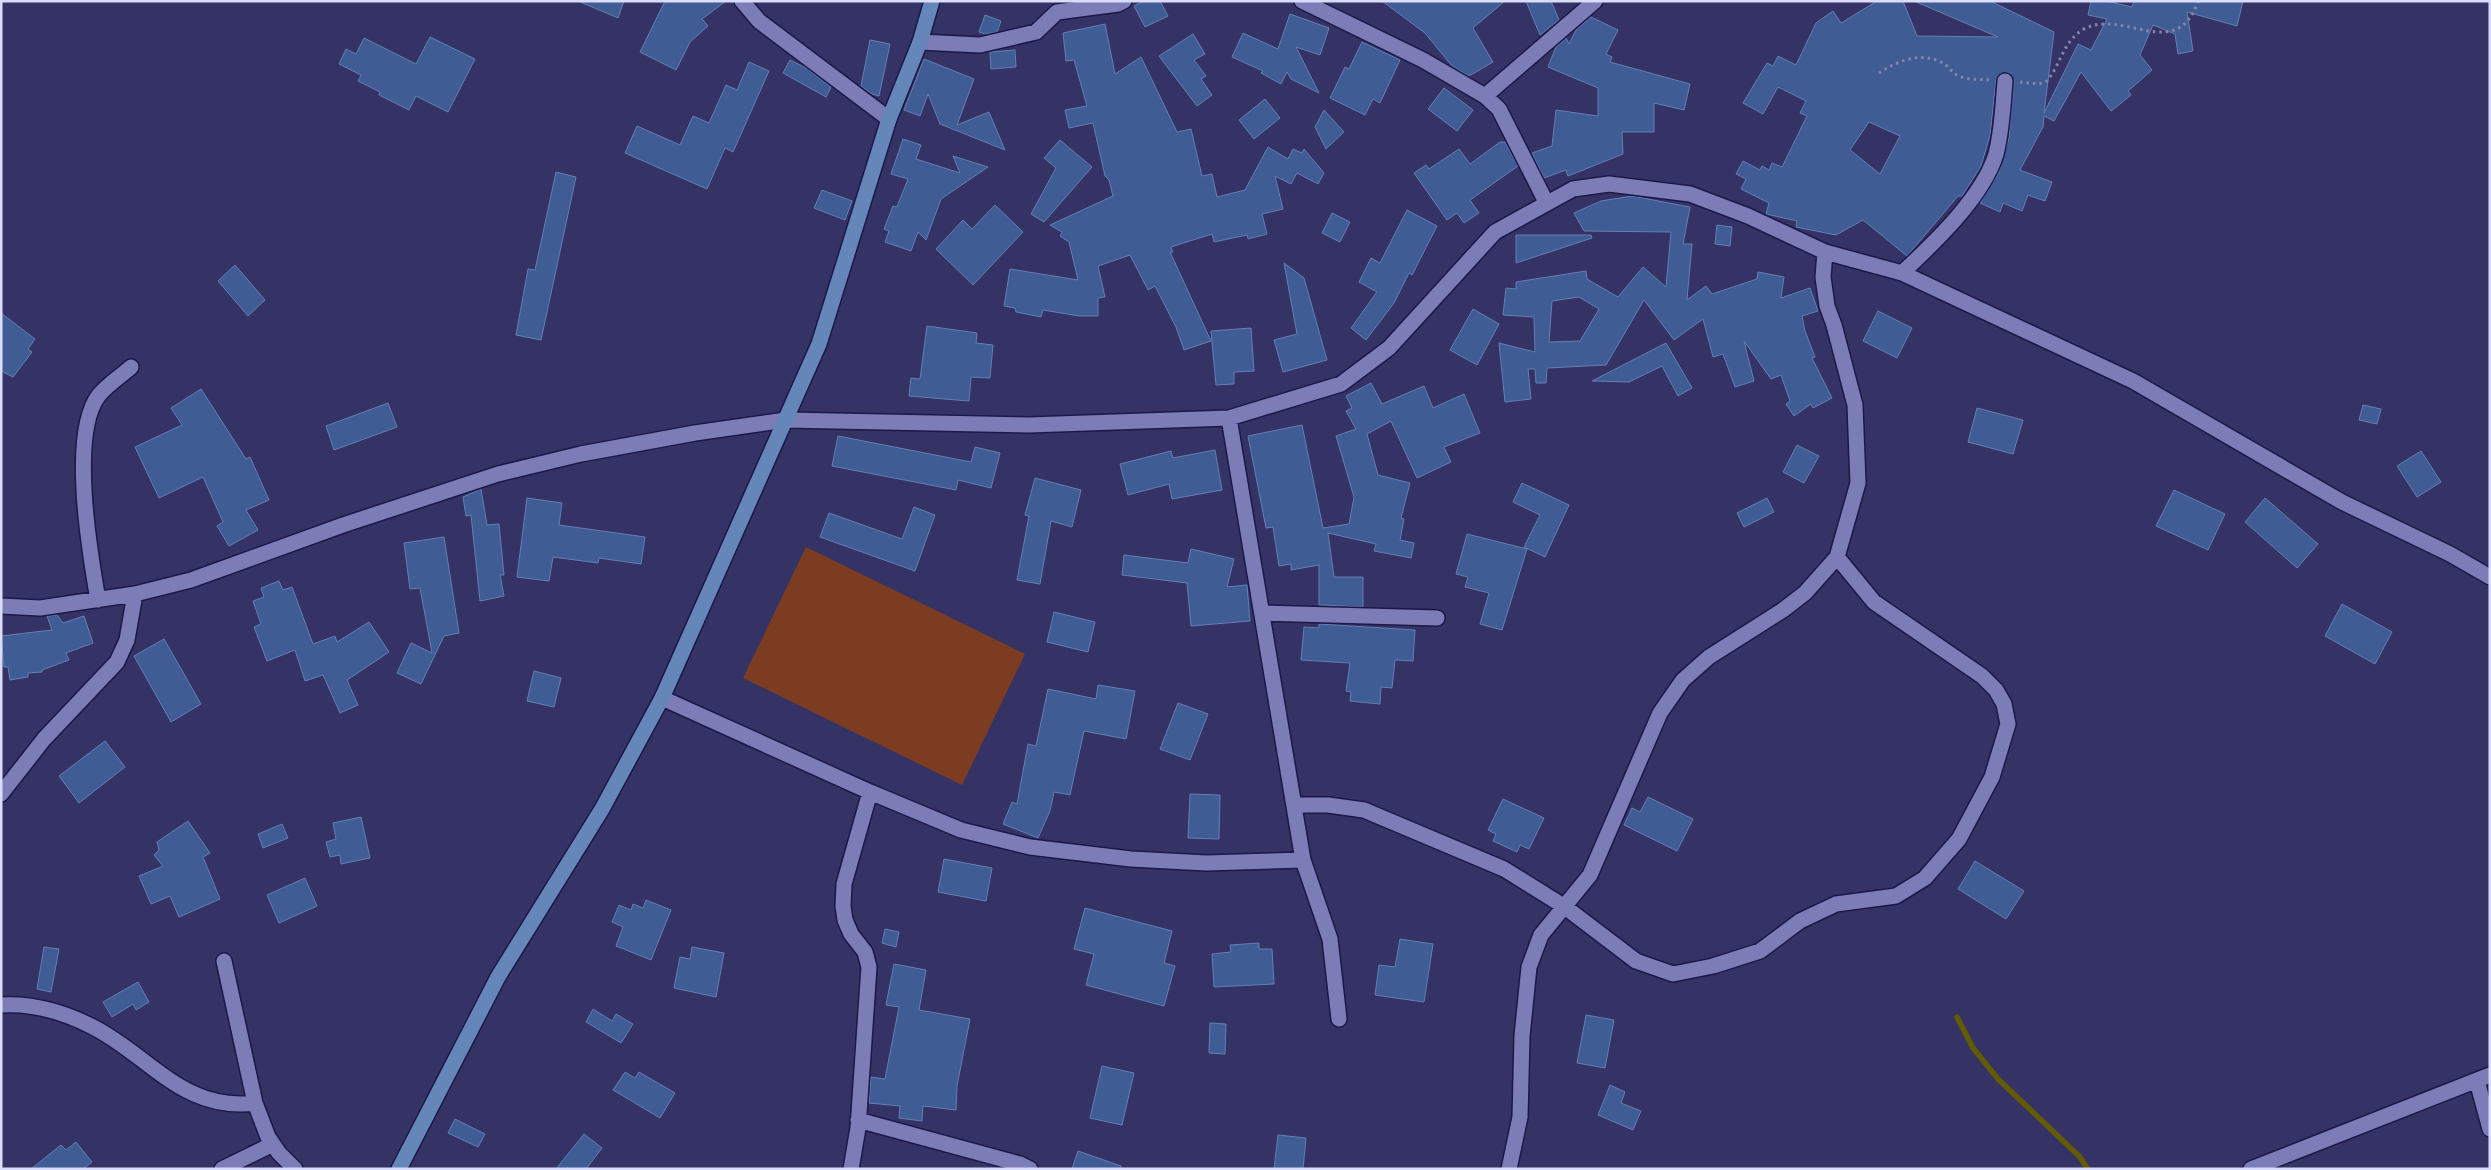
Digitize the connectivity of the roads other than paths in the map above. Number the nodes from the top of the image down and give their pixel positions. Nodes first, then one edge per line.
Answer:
1 (742, 1) edge
2 (932, 1) edge
3 (1124, 1) edge
4 (1302, 1) edge
5 (1595, 1) edge
6 (920, 42) junction
7 (2005, 81) road end
8 (1485, 96) junction
9 (889, 119) junction
10 (1546, 202) junction
11 (1825, 252) junction
12 (1902, 273) junction
13 (131, 367) dead end
14 (1229, 418) junction
15 (786, 420) junction
16 (1837, 557) junction
17 (2490, 577) edge
18 (135, 594) junction
19 (98, 600) junction
20 (1, 606) edge
21 (1262, 612) junction
22 (1437, 618) dead end
23 (662, 698) junction
24 (870, 792) junction
25 (1, 794) edge
26 (1294, 805) junction
27 (1303, 860) junction
28 (1565, 907) junction
29 (224, 961) dead end
30 (1, 1005) edge
31 (1339, 1019) dead end
32 (2484, 1078) edge
33 (255, 1103) junction
34 (858, 1120) junction
35 (2490, 1129) edge
36 (273, 1144) junction
37 (222, 1169) edge
38 (295, 1169) edge
39 (399, 1169) edge
40 (851, 1169) edge
41 (1030, 1169) edge
42 (1509, 1169) edge
43 (2251, 1169) edge

1 - 9 street
2 - 6 street
3 - 6 street
4 - 8 street
5 - 8 street
6 - 9 street
7 - 12 street
8 - 10 street
9 - 15 street
10 - 11 street
10 - 14 street
11 - 12 street
11 - 16 street
12 - 17 street
13 - 19 street
14 - 15 street
14 - 21 street
15 - 18 street
15 - 23 street
16 - 28 street
16 - 28 street
18 - 19 street
18 - 25 street
19 - 20 street
21 - 22 street
21 - 26 street
23 - 24 street
23 - 39 street
24 - 27 street
24 - 34 street
26 - 27 street
26 - 28 street
27 - 31 street
28 - 42 street
29 - 33 street
30 - 33 street
32 - 35 street
32 - 43 street
33 - 36 street
34 - 40 street
34 - 41 street
36 - 37 street
36 - 38 street

